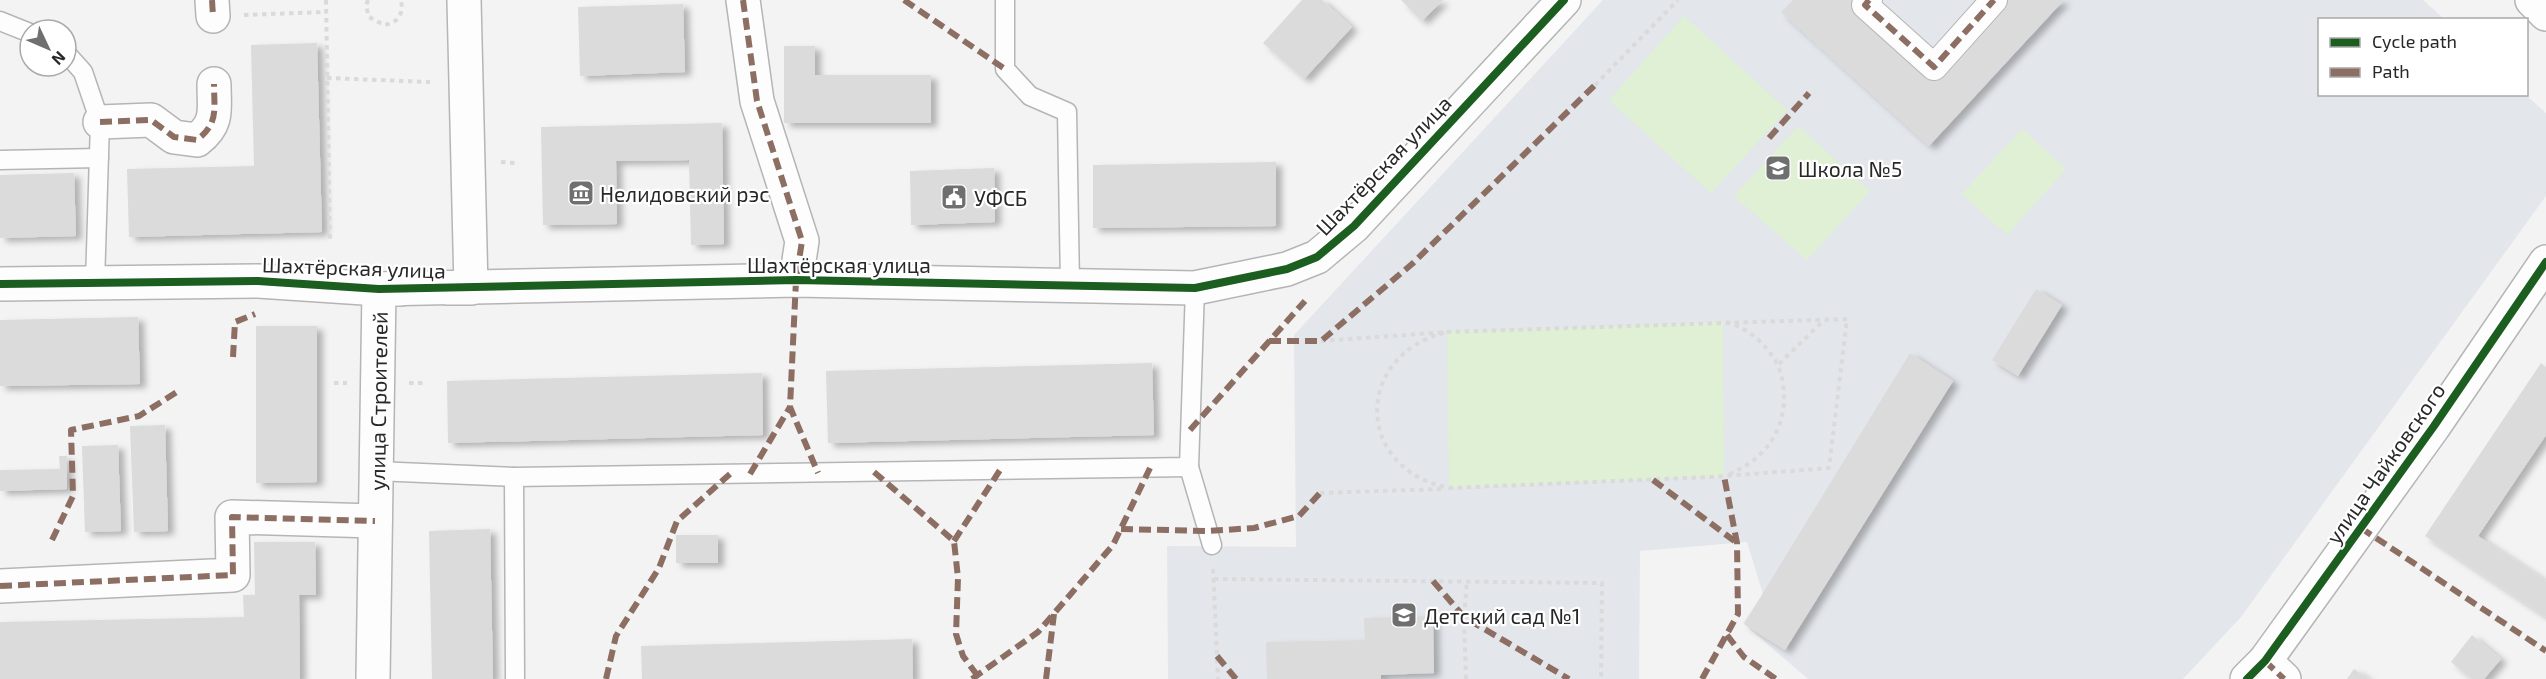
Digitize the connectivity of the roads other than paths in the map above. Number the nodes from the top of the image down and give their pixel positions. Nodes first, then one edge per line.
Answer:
1 (464, 0) edge
2 (743, 0) edge
3 (1005, 0) edge
4 (1564, 0) edge
5 (1869, 0) edge
6 (1994, 0) edge
7 (2532, 0) edge
8 (2546, 14) edge
9 (0, 21) edge
10 (18, 28) edge
11 (78, 66) edge
12 (214, 84) dead end
13 (100, 122) junction
14 (99, 158) junction
15 (0, 160) edge
16 (2546, 262) edge
17 (796, 280) junction
18 (95, 283) junction
19 (0, 284) edge
20 (1070, 285) junction
21 (471, 288) junction
22 (1195, 288) junction
23 (379, 289) junction
24 (1189, 467) junction
25 (376, 471) junction
26 (514, 477) junction
27 (375, 521) junction
28 (1212, 545) road end
29 (0, 586) edge
30 (2265, 673) edge
31 (373, 679) edge
32 (515, 679) edge

1 - 21 street
2 - 17 street
3 - 20 lane
4 - 22 street, Шахтёрская улица
5 - 6 street
7 - 8 street
9 - 10 lane
11 - 13 lane
12 - 13 street
13 - 14 lane
14 - 15 lane
14 - 18 lane
16 - 30 street, улица Чайковского
17 - 20 street, Шахтёрская улица
17 - 21 street, Шахтёрская улица
18 - 19 street, Шахтёрская улица
18 - 23 street, Шахтёрская улица
20 - 22 street, Шахтёрская улица
21 - 23 street, улица Строителей
22 - 24 lane
23 - 25 street, улица Строителей
24 - 26 lane
24 - 28 lane
25 - 26 lane
25 - 27 street, улица Строителей
26 - 32 lane
27 - 29 street
27 - 31 street, улица Строителей

